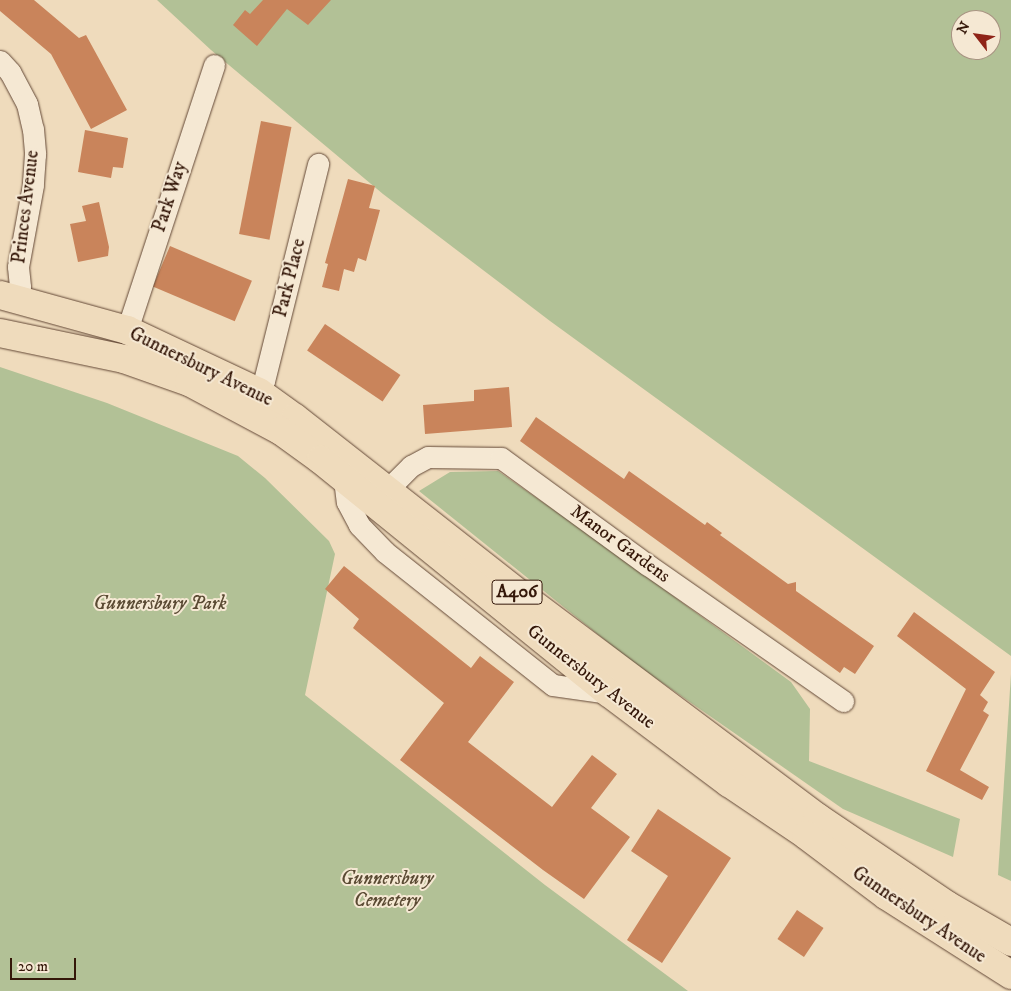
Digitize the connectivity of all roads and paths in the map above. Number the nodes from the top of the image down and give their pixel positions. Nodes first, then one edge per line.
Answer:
1 (0, 60) edge
2 (214, 65) dead end
3 (318, 164) dead end
4 (8, 298) edge
5 (127, 330) junction
6 (0, 333) edge
7 (259, 392) junction
8 (388, 490) junction
9 (843, 701) dead end
10 (1011, 942) edge
11 (1011, 975) edge

1 - 4 street, Princes Avenue
2 - 5 street, Park Way
3 - 7 street, Park Place
4 - 5 highway, Gunnersbury Avenue / A406
5 - 7 highway, Gunnersbury Avenue / A406
6 - 11 highway, Gunnersbury Avenue / A406
7 - 8 highway, Gunnersbury Avenue / A406
8 - 9 street, Manor Gardens
8 - 10 highway, Gunnersbury Avenue / A406

